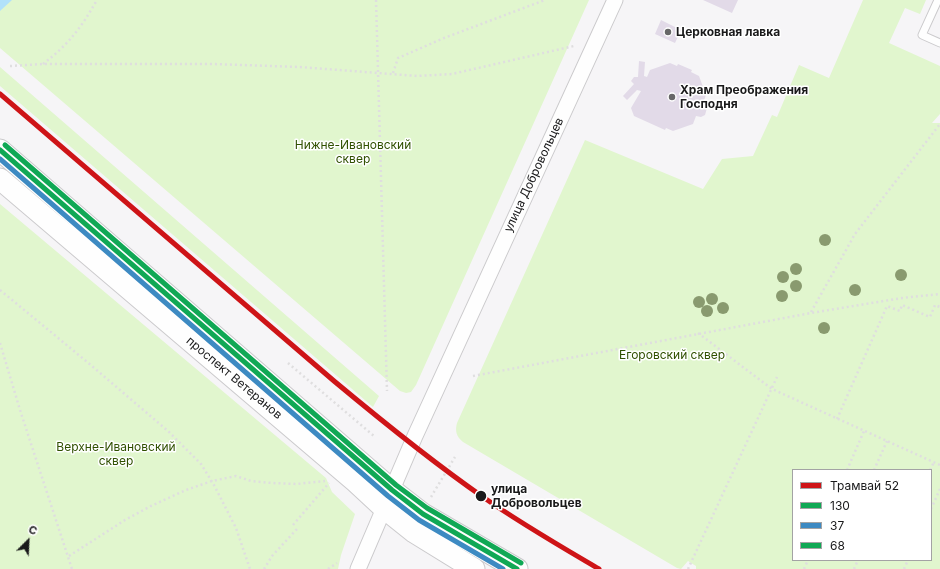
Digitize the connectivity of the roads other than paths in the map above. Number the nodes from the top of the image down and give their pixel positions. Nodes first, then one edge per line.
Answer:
1 (615, 0) edge
2 (938, 0) edge
3 (940, 43) edge
4 (0, 150) edge
5 (0, 179) edge
6 (388, 499) junction
7 (358, 569) edge
8 (474, 569) edge
9 (517, 569) edge

1 - 6 street, улица Добровольцев
2 - 3 lane
4 - 6 main road, проспект Ветеранов
5 - 6 main road, проспект Ветеранов
6 - 7 street, улица Добровольцев
6 - 8 main road, проспект Ветеранов
6 - 9 main road, проспект Ветеранов

